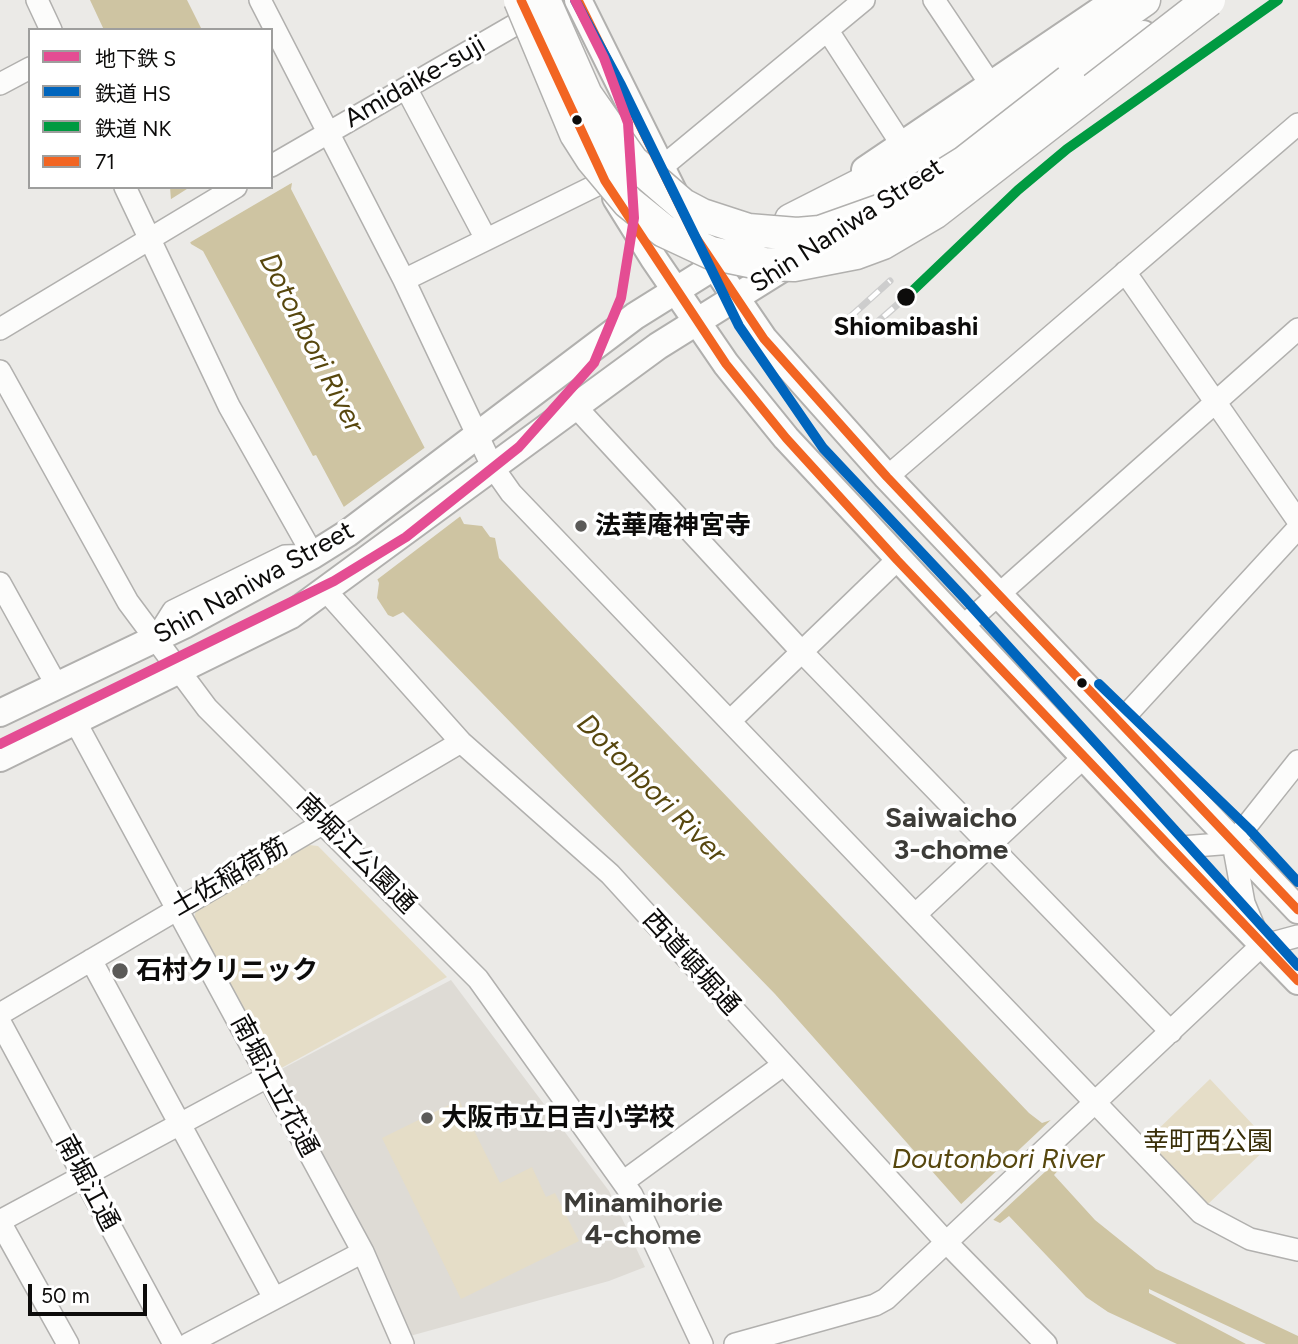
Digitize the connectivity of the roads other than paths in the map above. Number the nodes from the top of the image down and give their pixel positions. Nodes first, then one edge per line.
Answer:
1 (37, 0) edge
2 (260, 0) edge
3 (559, 0) edge
4 (578, 0) edge
5 (864, 0) edge
6 (934, 0) edge
7 (1116, 0) edge
8 (1144, 0) edge
9 (1174, 0) edge
10 (1197, 0) edge
11 (1209, 0) edge
12 (529, 4) edge
13 (50, 28) edge
14 (828, 31) junction
15 (28, 69) edge
16 (0, 84) edge
17 (991, 85) junction
18 (406, 88) junction
19 (1298, 124) edge
20 (327, 134) junction
21 (902, 145) junction
22 (279, 161) edge
23 (662, 167) junction
24 (605, 181) junction
25 (126, 189) edge
26 (233, 189) edge
27 (791, 220) junction
28 (149, 239) junction
29 (486, 239) junction
30 (714, 266) junction
31 (1125, 272) junction
32 (404, 280) junction
33 (675, 290) junction
34 (735, 298) junction
35 (697, 321) junction
36 (0, 329) edge
37 (1298, 329) edge
38 (0, 371) edge
39 (1216, 402) junction
40 (576, 408) junction
41 (478, 437) junction
42 (492, 466) junction
43 (887, 477) junction
44 (1298, 521) edge
45 (1298, 528) edge
46 (313, 555) junction
47 (897, 560) junction
48 (0, 583) edge
49 (327, 592) junction
50 (997, 594) junction
51 (962, 627) junction
52 (156, 638) junction
53 (801, 651) junction
54 (181, 671) junction
55 (57, 686) junction
56 (0, 713) edge
57 (75, 721) junction
58 (730, 721) junction
59 (1119, 723) junction
60 (461, 742) junction
61 (1084, 756) junction
62 (0, 758) edge
63 (1298, 761) edge
64 (324, 822) junction
65 (1233, 843) junction
66 (988, 846) junction
67 (1169, 848) junction
68 (176, 908) junction
69 (1298, 910) edge
70 (916, 914) junction
71 (1298, 936) edge
72 (1261, 946) junction
73 (91, 960) junction
74 (1298, 981) edge
75 (0, 1014) edge
76 (0, 1022) edge
77 (1171, 1032) junction
78 (783, 1065) junction
79 (270, 1076) junction
80 (1094, 1103) junction
81 (181, 1126) junction
82 (84, 1177) junction
83 (623, 1182) junction
84 (0, 1221) edge
85 (953, 1234) junction
86 (1298, 1250) edge
87 (363, 1252) junction
88 (274, 1298) junction
89 (68, 1344) edge
90 (174, 1344) edge
91 (188, 1344) edge
92 (403, 1344) edge
93 (702, 1344) edge
94 (735, 1344) edge
95 (1046, 1344) edge

1 - 13 street
2 - 20 street
3 - 12 street, Amidaike-suji
4 - 23 main road
5 - 14 street
6 - 17 street
7 - 17 main road, Shin Naniwa Street
8 - 27 highway
9 - 12 highway, bridge
10 - 34 main road, Shin Naniwa Street
11 - 12 highway, bridge
12 - 18 street, Amidaike-suji
12 - 24 main road
14 - 21 street
14 - 23 street
15 - 16 street
17 - 21 main road, Shin Naniwa Street
18 - 20 street, Amidaike-suji
18 - 29 street
19 - 31 street
20 - 22 street, Amidaike-suji
20 - 32 street
21 - 27 main road, Shin Naniwa Street
23 - 30 main road
24 - 29 street
24 - 33 main road
25 - 28 street
26 - 28 street
27 - 30 main road, Shin Naniwa Street
28 - 36 street
28 - 46 street
29 - 32 street
30 - 33 main road, Shin Naniwa Street
30 - 34 main road
31 - 39 street
31 - 43 street
32 - 41 street
33 - 35 main road
33 - 41 main road, Shin Naniwa Street
34 - 35 main road, Shin Naniwa Street
34 - 43 main road
35 - 40 main road, Shin Naniwa Street
35 - 47 main road
37 - 39 street
38 - 52 street, 南堀江公園通
39 - 44 street
39 - 50 street
40 - 42 main road, Shin Naniwa Street
40 - 53 street
41 - 42 street
41 - 46 main road, Shin Naniwa Street
42 - 49 main road, Shin Naniwa Street
42 - 58 street
43 - 50 main road
45 - 59 street
46 - 52 main road, Shin Naniwa Street
47 - 51 main road
47 - 53 street
48 - 55 street
49 - 54 main road, Shin Naniwa Street
49 - 60 street, 西道頓堀通
50 - 51 street
50 - 59 main road
51 - 61 main road
52 - 54 street, 南堀江公園通
52 - 55 main road, Shin Naniwa Street
53 - 58 street
53 - 66 street
54 - 57 main road, Shin Naniwa Street
54 - 64 street, 南堀江公園通
55 - 56 main road, Shin Naniwa Street
57 - 62 main road, Shin Naniwa Street
57 - 68 street, 南堀江立花通
58 - 70 street
59 - 65 main road
60 - 64 street, 土佐稲荷筋
60 - 78 street, 西道頓堀通
61 - 66 street
61 - 67 main road
63 - 65 street
64 - 68 street, 土佐稲荷筋
64 - 83 street, 南堀江公園通
65 - 67 street
65 - 69 main road
65 - 72 street
66 - 70 street
66 - 77 street
67 - 72 main road
68 - 73 street, 土佐稲荷筋
68 - 79 street, 南堀江立花通
70 - 80 street
71 - 72 street
72 - 74 main road
72 - 77 street
73 - 75 street, 土佐稲荷筋
73 - 81 street
76 - 82 street, 南堀江通
77 - 80 street
78 - 83 street
78 - 85 street, 西道頓堀通
79 - 81 street
79 - 87 street, 南堀江立花通
80 - 85 street
80 - 86 street
81 - 82 street
81 - 88 street
82 - 84 street
82 - 90 street, 南堀江通
83 - 93 street, 南堀江公園通
84 - 89 street
85 - 94 street
85 - 95 street, 西道頓堀通
87 - 88 street
87 - 92 street, 南堀江立花通
88 - 91 street

